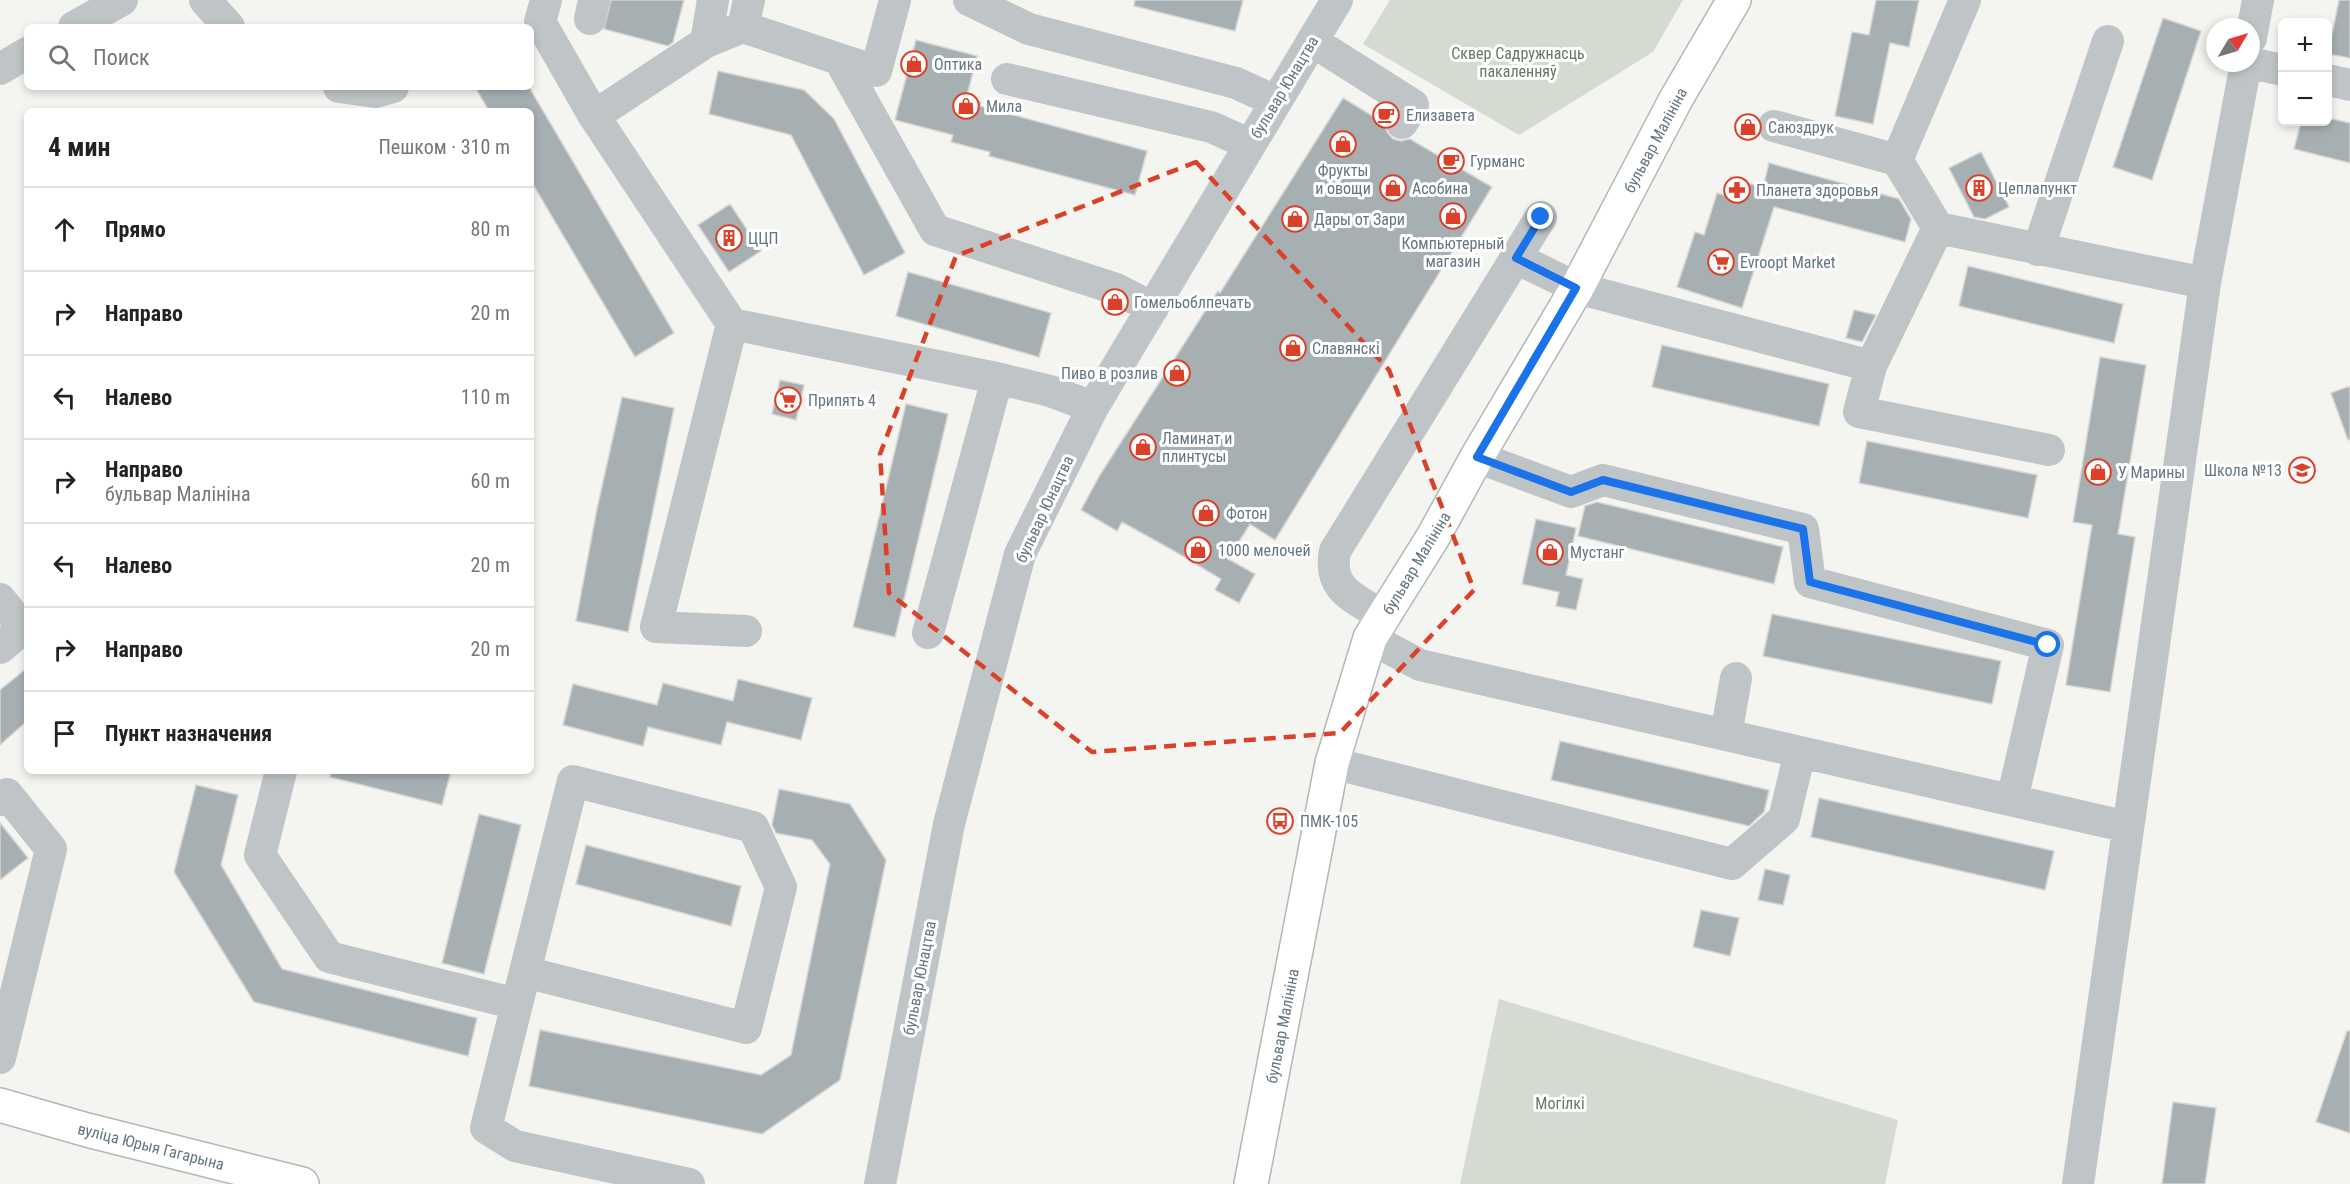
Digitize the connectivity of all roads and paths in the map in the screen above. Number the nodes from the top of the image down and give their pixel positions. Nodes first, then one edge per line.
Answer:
1 (122, 0) edge
2 (205, 0) edge
3 (713, 0) edge
4 (895, 0) edge
5 (969, 0) edge
6 (1337, 0) edge
7 (1734, 0) edge
8 (1965, 0) edge
9 (2258, 0) edge
10 (746, 13) edge
11 (539, 16) edge
12 (2255, 18) edge
13 (79, 24) edge
14 (226, 24) edge
15 (1312, 41) junction
16 (2108, 41) dead end
17 (706, 42) junction
18 (24, 55) edge
19 (839, 60) junction
20 (2260, 65) edge
21 (0, 69) edge
22 (2278, 69) edge
23 (2244, 72) edge
24 (1007, 79) dead end
25 (2332, 81) edge
26 (2350, 85) edge
27 (361, 90) edge
28 (382, 90) edge
29 (1275, 101) junction
30 (594, 116) junction
31 (1402, 123) dead end
32 (1774, 126) dead end
33 (1249, 144) junction
34 (1897, 160) junction
35 (1541, 217) dead end
36 (1938, 228) junction
37 (2038, 250) junction
38 (1516, 258) junction
39 (2205, 283) junction
40 (1576, 288) junction
41 (1153, 308) junction
42 (732, 324) junction
43 (1871, 366) junction
44 (1001, 379) junction
45 (1094, 407) junction
46 (2049, 450) dead end
47 (1477, 457) junction
48 (0, 599) edge
49 (1377, 628) junction
50 (746, 631) dead end
51 (19, 633) edge
52 (928, 633) dead end
53 (1736, 678) dead end
54 (1726, 735) junction
55 (1800, 752) junction
56 (1332, 763) junction
57 (280, 774) edge
58 (0, 800) edge
59 (2012, 800) junction
60 (2128, 827) junction
61 (525, 972) junction
62 (517, 1004) junction
63 (0, 1058) edge
64 (0, 1105) edge
65 (302, 1184) edge
66 (689, 1184) edge
67 (880, 1184) edge
68 (1251, 1184) edge
69 (2078, 1184) edge

1 - 13 street
2 - 14 street
3 - 17 street
4 - 19 street
5 - 29 street
6 - 15 street, бульвар Юнацтва
7 - 40 main road, бульвар Малініна
8 - 34 street
9 - 12 street
10 - 17 street
10 - 19 street
11 - 30 street
15 - 29 street, бульвар Юнацтва
15 - 31 street
16 - 37 street
17 - 30 street
18 - 21 street
19 - 41 street
20 - 22 street
23 - 39 street
24 - 33 street
25 - 26 street
27 - 28 street
29 - 33 street, бульвар Юнацтва
30 - 42 street
32 - 34 street
33 - 41 street, бульвар Юнацтва
34 - 36 street
35 - 38 street
36 - 37 street
36 - 43 street
37 - 39 street
38 - 40 street
38 - 49 street
39 - 60 street
40 - 43 street
40 - 47 main road, бульвар Малініна
41 - 45 street, бульвар Юнацтва
42 - 44 street
42 - 50 street
43 - 46 street
44 - 45 street
44 - 52 street
45 - 67 street, бульвар Юнацтва
47 - 49 main road, бульвар Малініна
47 - 59 street
48 - 51 street
49 - 54 street
49 - 56 main road, бульвар Малініна
53 - 54 street
54 - 55 street
55 - 56 street
55 - 59 street
56 - 68 main road, бульвар Малініна
57 - 62 street
58 - 63 street
59 - 60 street
60 - 69 street
61 - 61 street
61 - 62 street
62 - 66 street
64 - 65 main road, вуліца Юрыя Гагарына

